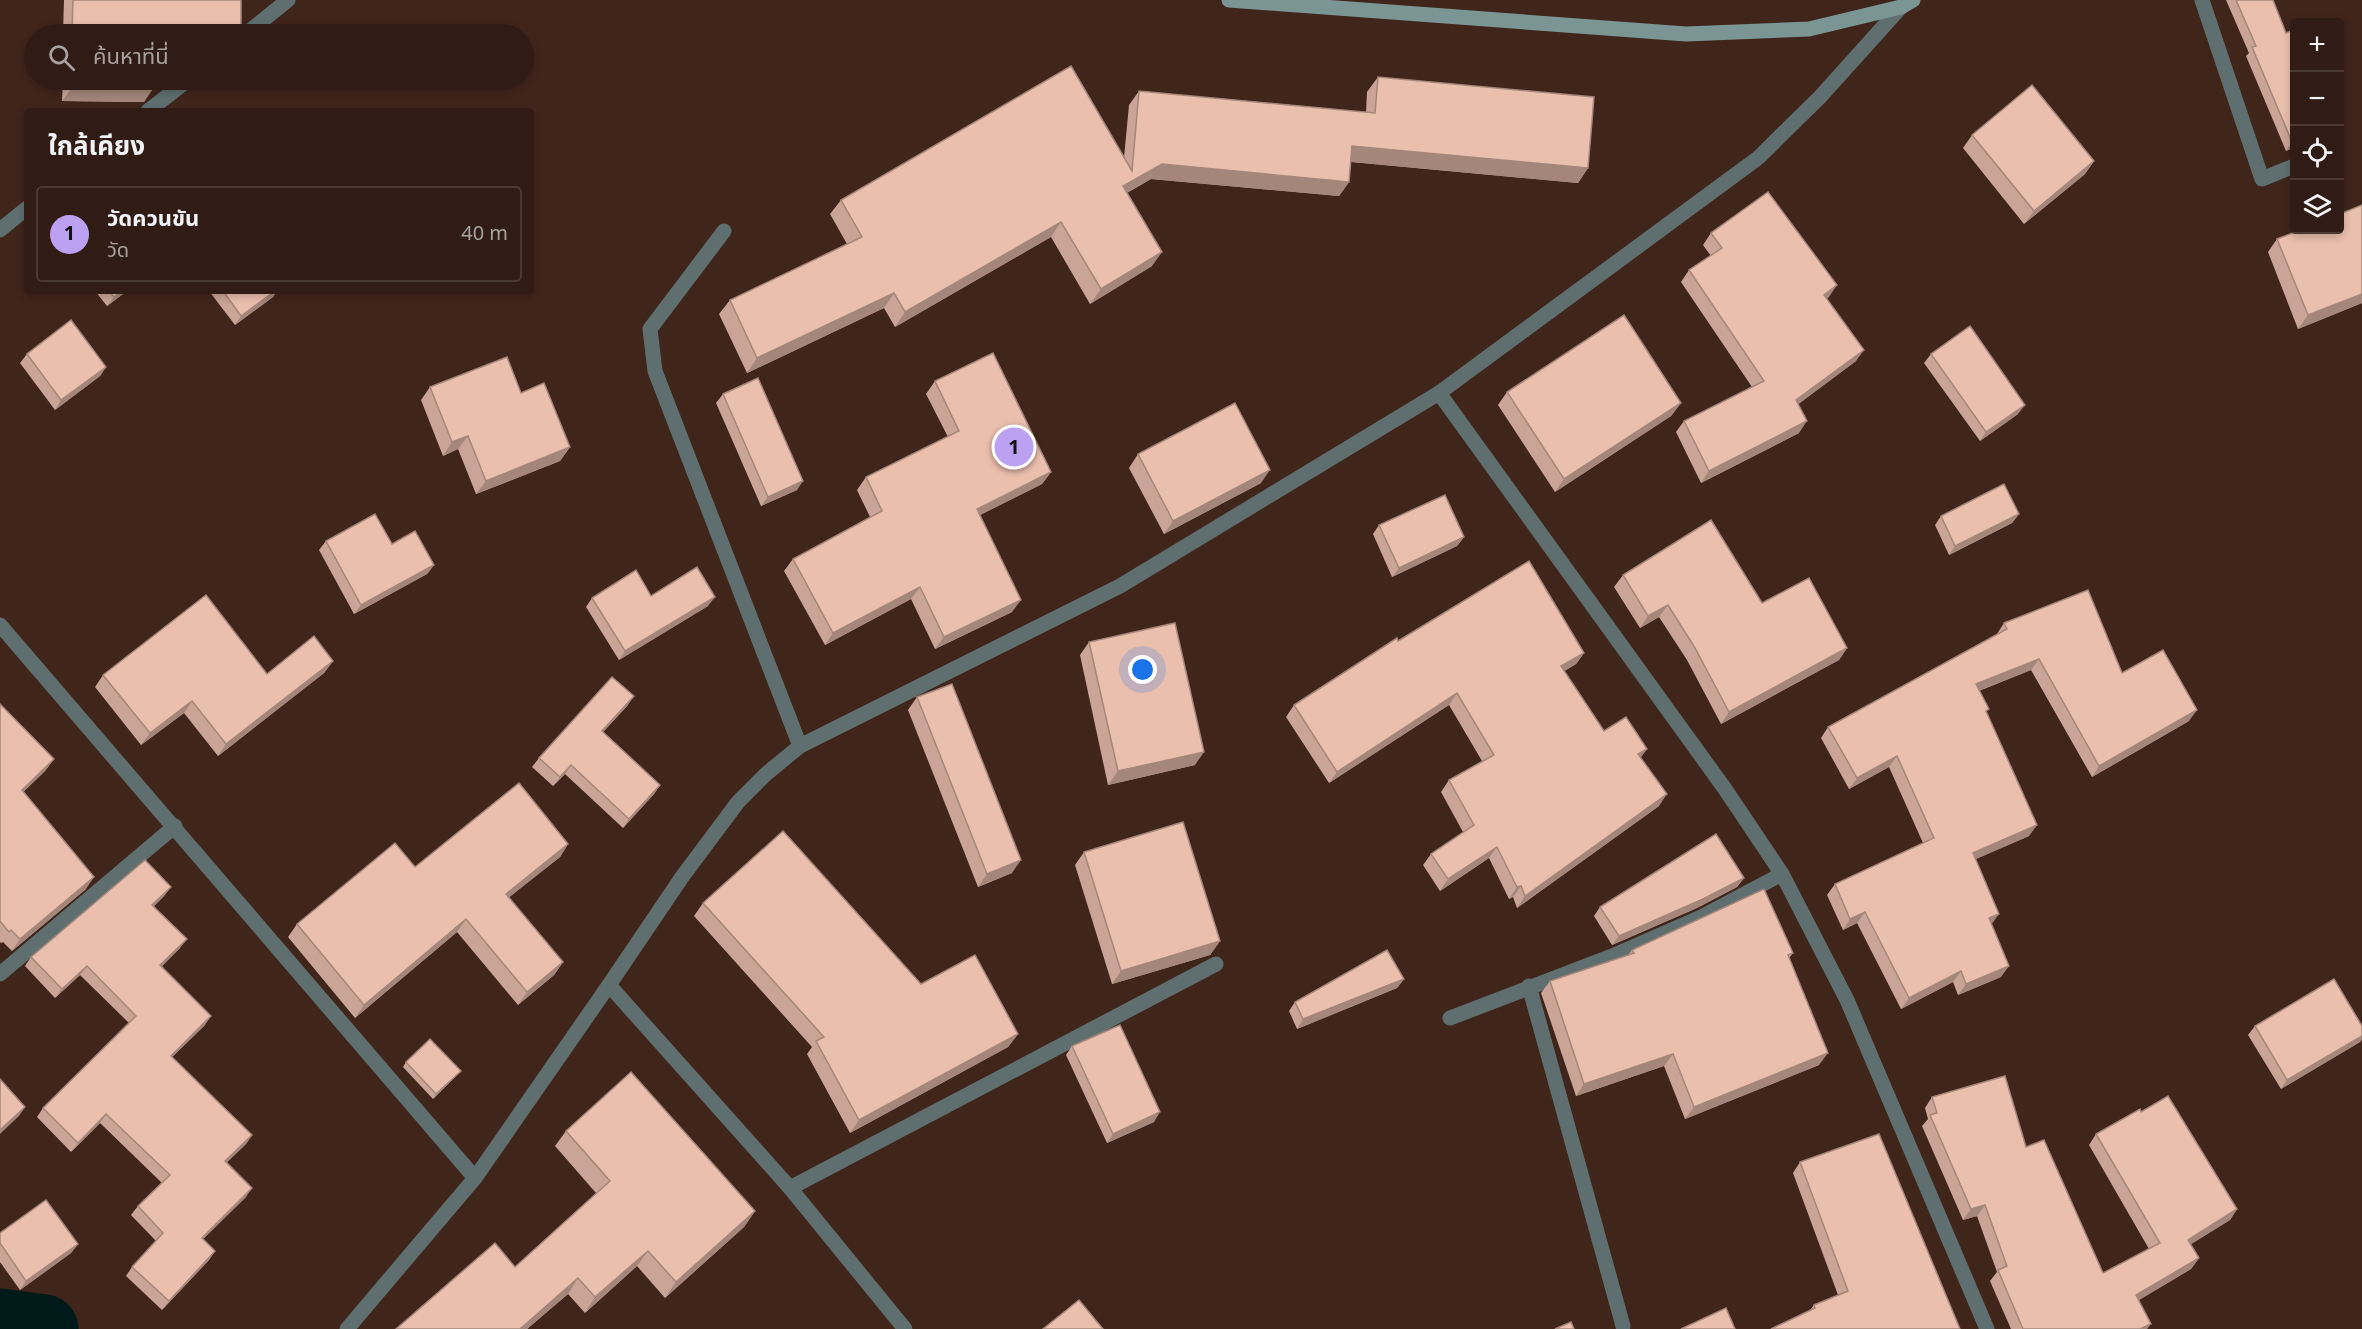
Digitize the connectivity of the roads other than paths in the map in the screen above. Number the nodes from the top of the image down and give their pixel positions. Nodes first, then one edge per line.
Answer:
1 (288, 0) edge
2 (1229, 0) edge
3 (2202, 0) edge
4 (1907, 3) edge
5 (258, 24) edge
6 (175, 90) edge
7 (151, 108) edge
8 (2290, 168) edge
9 (24, 210) edge
10 (0, 230) edge
11 (724, 231) dead end
12 (1439, 393) junction
13 (0, 625) edge
14 (800, 746) junction
15 (175, 826) junction
16 (1782, 874) junction
17 (1216, 964) edge
18 (0, 974) edge
19 (609, 986) junction
20 (1529, 986) junction
21 (1450, 1018) dead end
22 (475, 1178) junction
23 (790, 1188) junction
24 (1623, 1326) dead end
25 (347, 1329) edge
26 (905, 1329) edge
27 (1987, 1329) edge

1 - 5 street
2 - 4 main road
3 - 8 street
4 - 12 street
6 - 7 street
9 - 10 street
11 - 14 street
12 - 14 street
12 - 16 street
13 - 15 street
14 - 19 street
15 - 18 street
15 - 22 street
16 - 20 street
16 - 27 street
17 - 23 street
19 - 22 street
19 - 23 street
20 - 21 street
20 - 24 street
22 - 25 street
23 - 26 street

